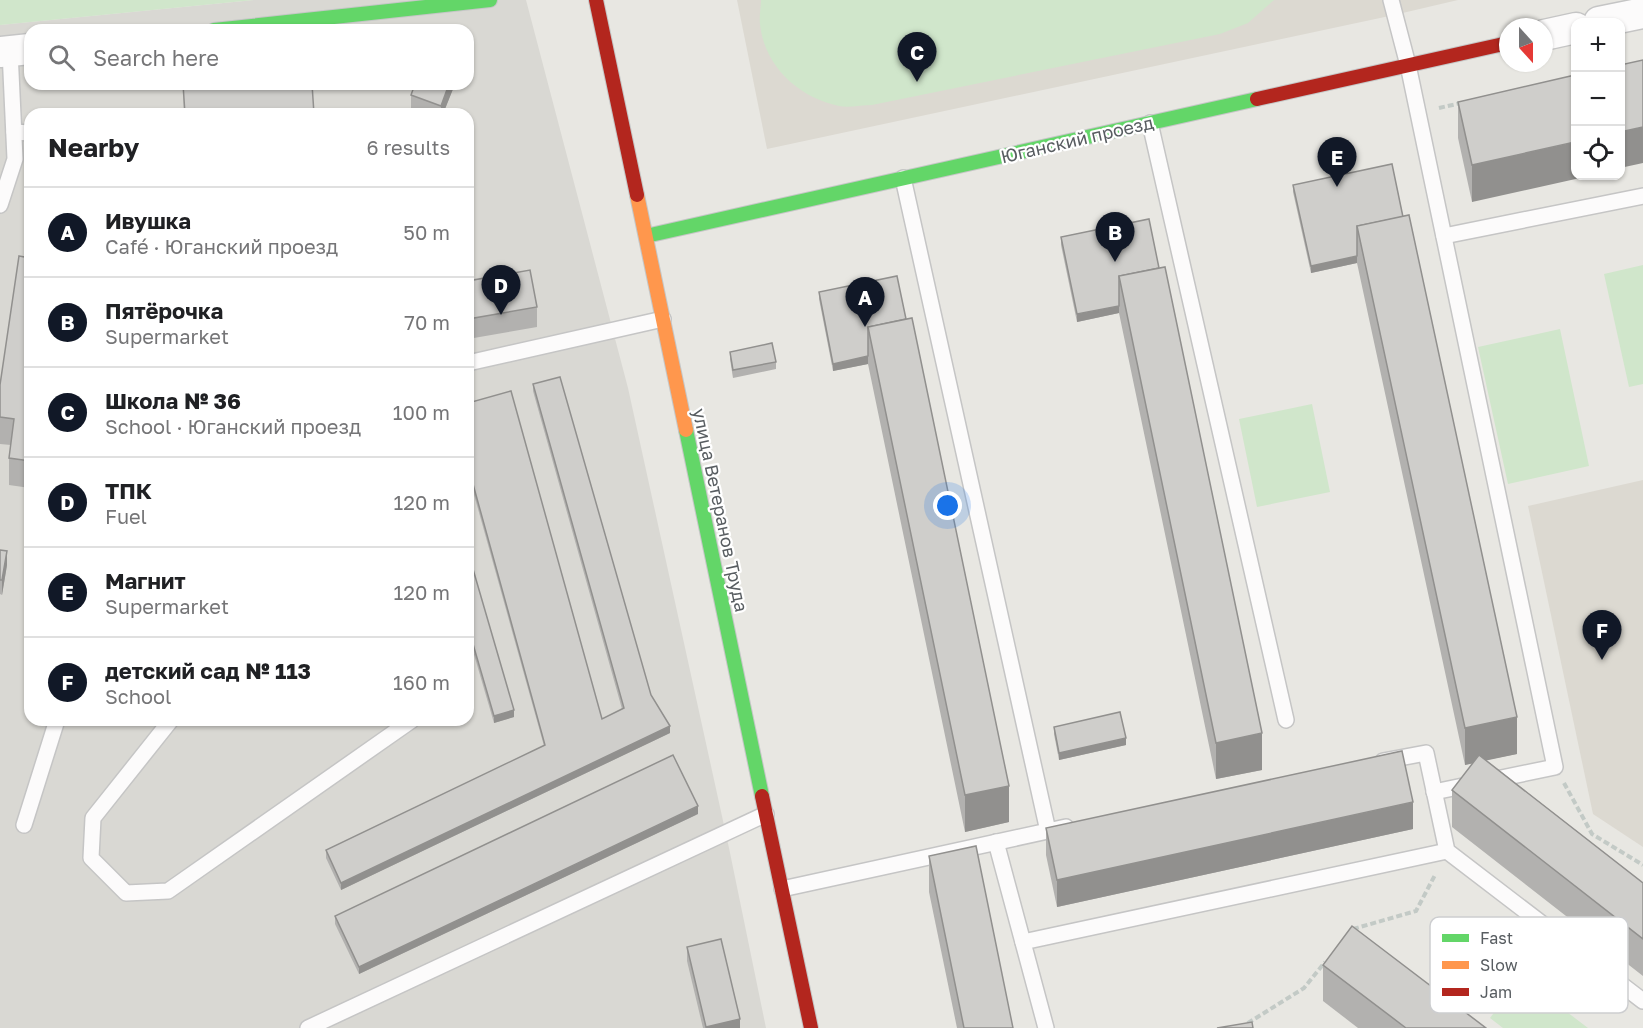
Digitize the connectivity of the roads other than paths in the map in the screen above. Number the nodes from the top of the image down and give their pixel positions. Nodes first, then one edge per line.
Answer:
1 (490, 0) edge
2 (596, 0) edge
3 (1391, 0) edge
4 (1643, 12) edge
5 (1617, 18) edge
6 (269, 24) edge
7 (1571, 29) edge
8 (1553, 33) edge
9 (1499, 45) edge
10 (13, 50) edge
11 (1408, 65) junction
12 (1150, 123) junction
13 (14, 132) junction
14 (24, 133) edge
15 (903, 178) junction
16 (1643, 196) edge
17 (0, 205) edge
18 (646, 236) junction
19 (1444, 236) junction
20 (663, 319) junction
21 (474, 362) edge
22 (1286, 720) dead end
23 (55, 726) edge
24 (166, 726) edge
25 (403, 726) edge
26 (1373, 762) edge
27 (1434, 792) junction
28 (766, 814) junction
29 (1083, 823) edge
30 (24, 825) dead end
31 (1048, 831) junction
32 (996, 842) junction
33 (1448, 850) junction
34 (782, 889) junction
35 (1535, 917) edge
36 (1023, 942) junction
37 (1628, 989) edge
38 (1643, 1001) edge
39 (308, 1028) edge
40 (811, 1028) edge
41 (1046, 1028) edge

1 - 6 street
2 - 18 street, улица Ветеранов Труда
3 - 11 lane
4 - 5 street
7 - 8 street
9 - 11 street, Юганский проезд
10 - 13 lane
11 - 12 street, Юганский проезд
11 - 19 lane
12 - 15 street, Юганский проезд
12 - 22 lane
13 - 14 lane
13 - 17 lane
15 - 18 street, Юганский проезд
15 - 31 lane
16 - 19 lane
18 - 20 street, улица Ветеранов Труда
19 - 27 lane
20 - 21 lane
20 - 28 street, улица Ветеранов Труда
23 - 30 lane
24 - 25 lane
26 - 27 lane
27 - 33 lane
28 - 34 street, улица Ветеранов Труда
28 - 39 lane
29 - 31 lane
31 - 32 lane
32 - 34 lane
32 - 36 lane
33 - 35 lane
33 - 36 lane
34 - 40 street, улица Ветеранов Труда
36 - 41 lane
37 - 38 lane

